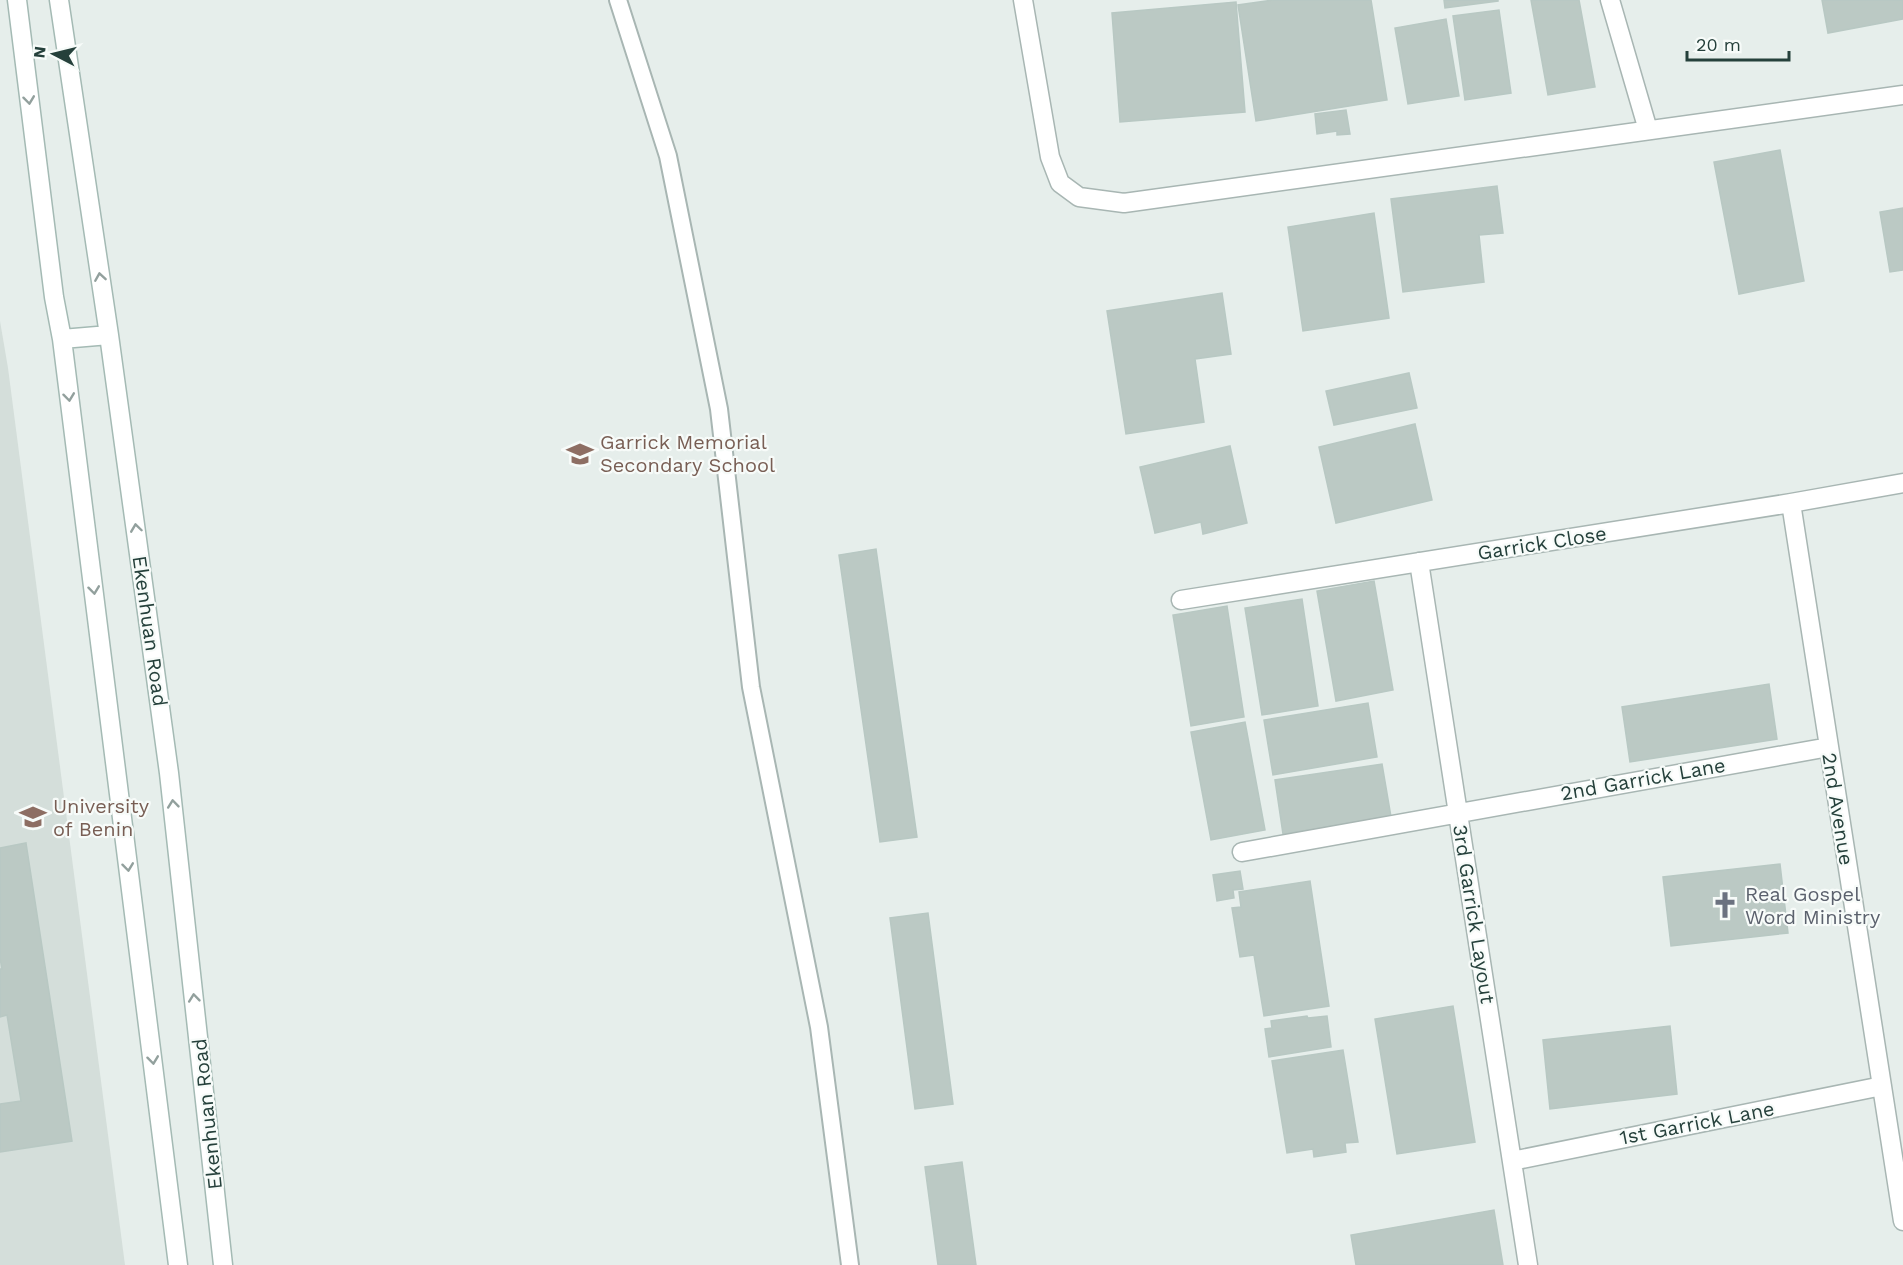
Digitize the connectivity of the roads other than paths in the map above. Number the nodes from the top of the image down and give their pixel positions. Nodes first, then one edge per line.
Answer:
1 (17, 0) edge
2 (59, 0) edge
3 (618, 0) edge
4 (1023, 0) edge
5 (1610, 0) edge
6 (1903, 95) edge
7 (1647, 130) junction
8 (109, 335) junction
9 (62, 339) junction
10 (1903, 483) edge
11 (1791, 503) junction
12 (1419, 562) junction
13 (1181, 600) dead end
14 (1828, 747) junction
15 (1458, 812) junction
16 (1242, 852) dead end
17 (1882, 1086) junction
18 (1512, 1161) junction
19 (1903, 1221) edge
20 (178, 1265) edge
21 (223, 1265) edge
22 (850, 1265) edge
23 (1528, 1265) edge

1 -> 9 street
8 -> 2 street, Ekenhuan Road
3 - 22 lane
4 - 7 street
5 - 7 street
6 - 7 street
8 - 9 street
21 -> 8 street, Ekenhuan Road
9 -> 20 street
10 - 11 street, Garrick Close
11 - 12 street, Garrick Close
11 - 14 street, 2nd Avenue
12 - 13 street, Garrick Close
12 - 15 street, 3rd Garrick Layout
14 - 15 street, 2nd Garrick Lane
14 - 17 street, 2nd Avenue
15 - 16 street, 2nd Garrick Lane
15 - 18 street, 3rd Garrick Layout
17 - 18 street, 1st Garrick Lane
17 - 19 street, 2nd Avenue
18 - 23 street, 3rd Garrick Layout

